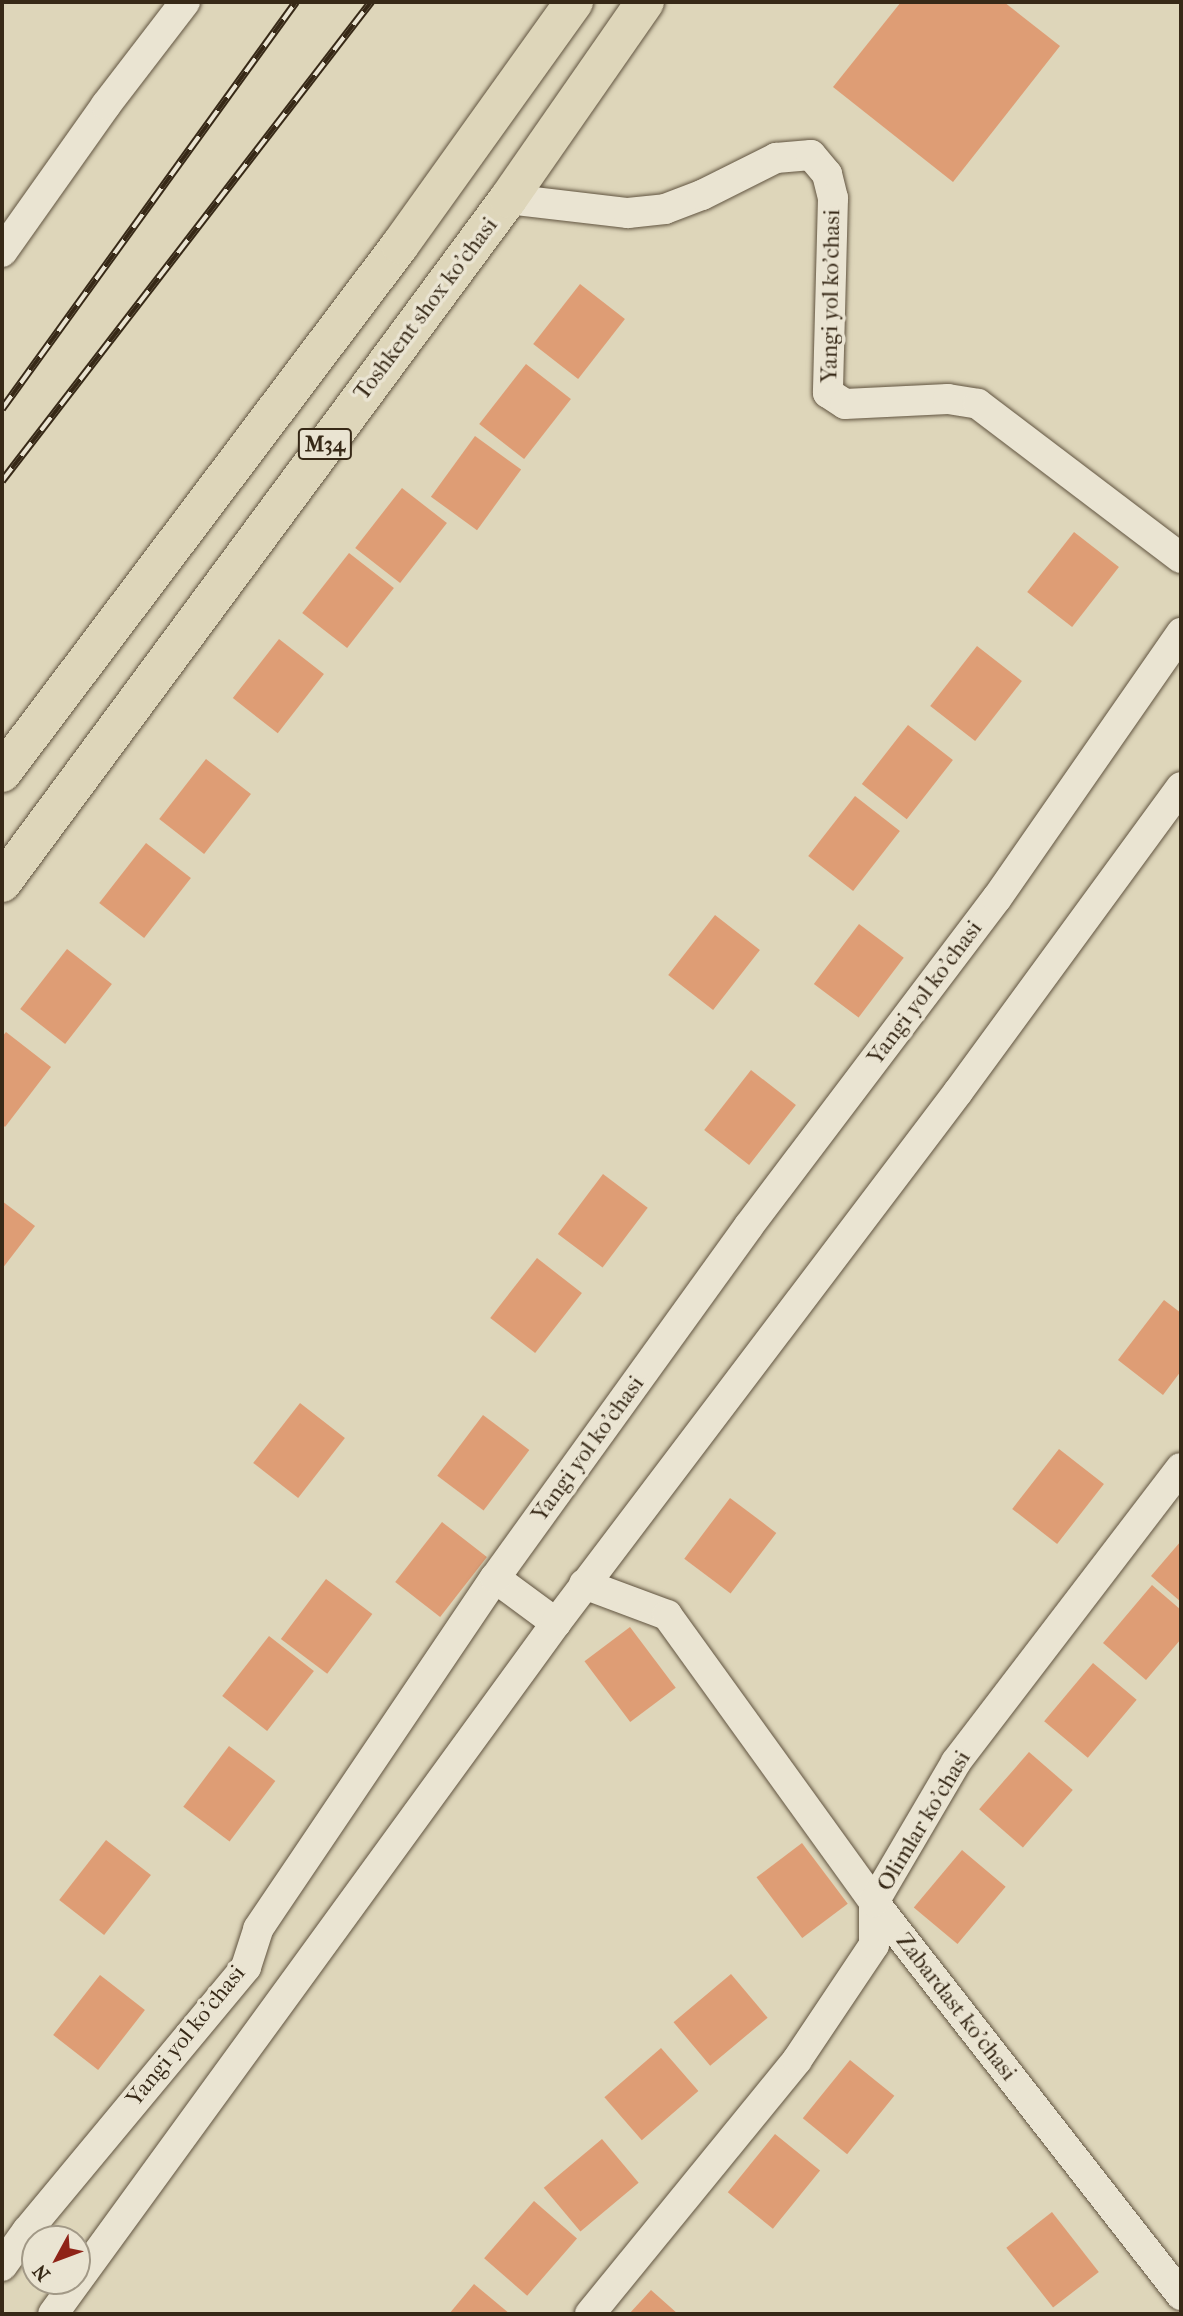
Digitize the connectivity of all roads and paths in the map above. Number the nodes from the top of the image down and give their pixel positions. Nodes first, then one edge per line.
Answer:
1 (185, 2) edge
2 (574, 2) edge
3 (645, 2) edge
4 (508, 199) junction
5 (2, 252) edge
6 (1181, 558) edge
7 (1181, 634) edge
8 (2, 773) edge
9 (1181, 788) edge
10 (2, 883) edge
11 (1181, 1468) edge
12 (495, 1578) junction
13 (584, 1584) junction
14 (556, 1623) junction
15 (874, 1902) junction
16 (2, 2266) edge
17 (1181, 2295) edge
18 (53, 2314) edge
19 (590, 2314) edge

1 - 5 street
2 - 8 highway, M34
3 - 4 highway, Toshkent shox ko'chasi / M34
4 - 6 street, Yangi yol ko'chasi
4 - 10 highway, Toshkent shox ko'chasi / M34
7 - 12 street, Yangi yol ko'chasi
9 - 13 street
11 - 15 street, Olimlar ko'chasi
12 - 14 street
12 - 16 street, Yangi yol ko'chasi
13 - 14 street
13 - 15 street, Zabardast ko'chasi
14 - 18 street
15 - 17 street, Zabardast ko'chasi
15 - 19 street, Olimlar ko'chasi

